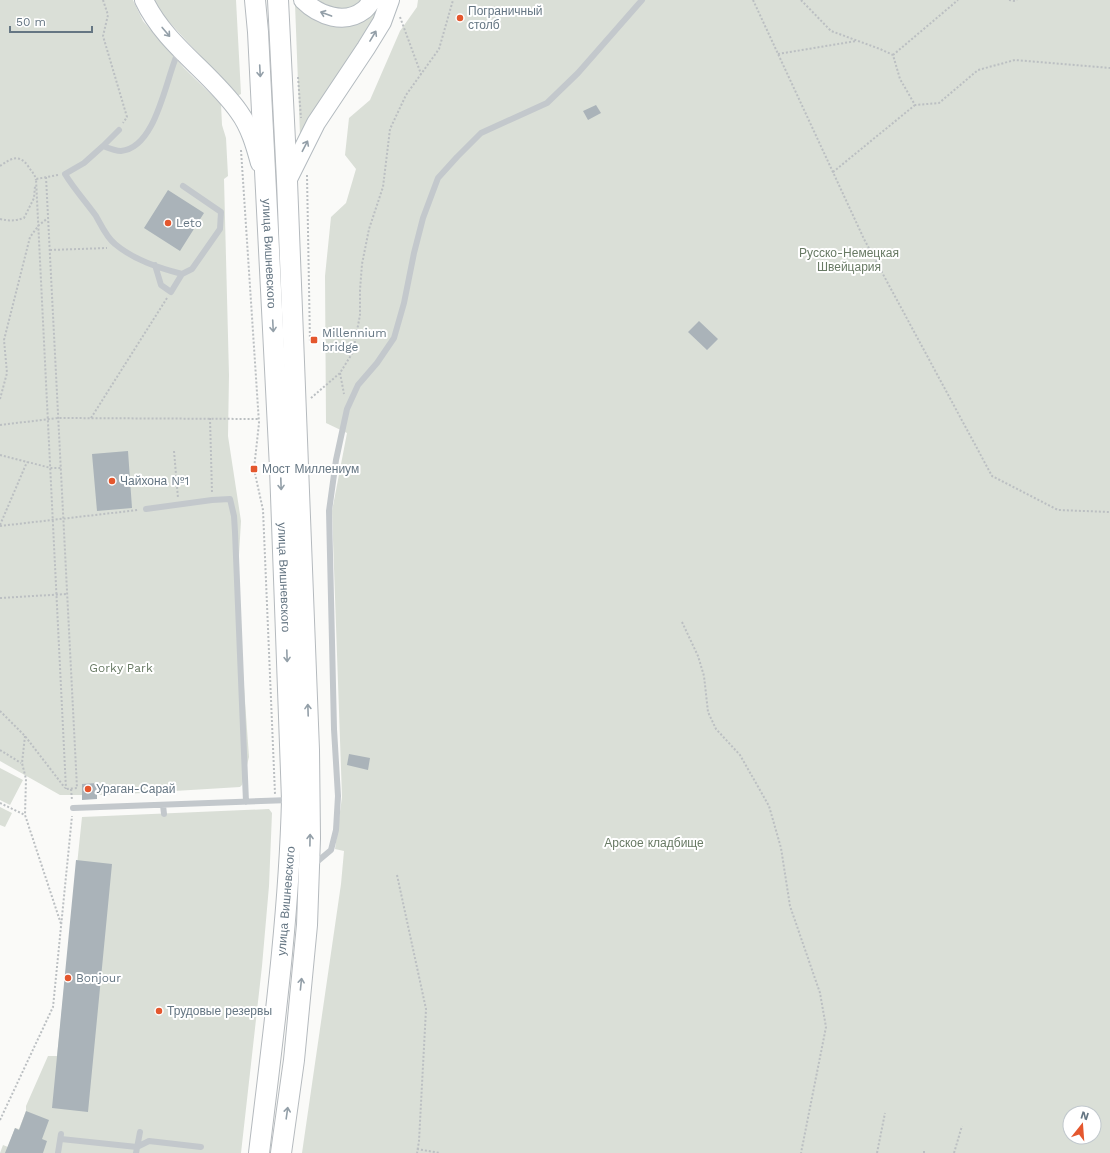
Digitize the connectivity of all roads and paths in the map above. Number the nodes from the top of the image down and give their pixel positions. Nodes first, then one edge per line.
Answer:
1 (103, 0) edge
2 (144, 0) edge
3 (255, 0) edge
4 (278, 0) edge
5 (303, 0) edge
6 (372, 0) edge
7 (453, 0) edge
8 (642, 0) edge
9 (753, 0) edge
10 (756, 0) edge
11 (801, 0) edge
12 (958, 0) edge
13 (1010, 0) edge
14 (1017, 0) edge
15 (754, 3) junction
16 (394, 7) edge
17 (858, 41) junction
18 (180, 48) junction
19 (778, 54) junction
20 (893, 55) junction
21 (1110, 68) edge
22 (421, 74) junction
23 (915, 105) junction
24 (119, 130) joint
25 (103, 146) junction
26 (241, 150) dead end
27 (0, 166) edge
28 (833, 172) junction
29 (65, 174) junction
30 (46, 177) junction
31 (36, 179) junction
32 (265, 179) junction
33 (287, 181) junction
34 (183, 186) dead end
35 (0, 218) edge
36 (48, 218) junction
37 (39, 225) junction
38 (120, 247) junction
39 (50, 250) junction
40 (155, 265) junction
41 (182, 274) junction
42 (171, 292) junction
43 (340, 373) junction
44 (311, 398) dead end
45 (0, 399) edge
46 (347, 409) junction
47 (58, 418) junction
48 (91, 418) junction
49 (210, 418) junction
50 (48, 419) junction
51 (259, 420) junction
52 (0, 425) edge
53 (174, 451) dead end
54 (0, 454) edge
55 (26, 462) junction
56 (51, 468) junction
57 (61, 468) junction
58 (212, 500) junction
59 (179, 505) junction
60 (146, 510) joint
61 (1110, 512) edge
62 (63, 519) junction
63 (53, 520) junction
64 (0, 525) edge
65 (57, 594) junction
66 (67, 594) junction
67 (0, 598) edge
68 (682, 622) dead end
69 (0, 711) edge
70 (25, 736) junction
71 (0, 750) edge
72 (22, 763) junction
73 (71, 788) junction
74 (66, 789) junction
75 (284, 801) junction
76 (0, 802) edge
77 (246, 802) junction
78 (163, 805) junction
79 (73, 808) junction
80 (164, 814) dead end
81 (25, 815) junction
82 (309, 868) junction
83 (398, 875) dead end
84 (62, 927) junction
85 (885, 1113) dead end
86 (0, 1120) edge
87 (962, 1126) dead end
88 (140, 1132) dead end
89 (201, 1147) dead end
90 (417, 1149) junction
91 (137, 1150) edge
92 (924, 1150) dead end
93 (58, 1153) edge
94 (260, 1153) edge
95 (281, 1153) edge
96 (417, 1153) edge
97 (440, 1153) edge
98 (801, 1153) edge
99 (877, 1153) edge
100 (924, 1153) edge
101 (954, 1153) edge

1 - 24 path
2 -> 18 street
3 -> 32 main road, улица Вишневского
4 - 33 main road, улица Вишневского
6 -> 5 street
7 - 22 path
8 - 46 lane
9 - 15 path
10 - 15 path
11 - 17 path
12 - 20 path
13 - 14 path
15 - 19 path
16 - 22 path
33 -> 16 street
17 - 19 path
17 - 20 path
18 - 25 lane
18 - 32 street
19 - 28 path
20 - 23 path
21 - 23 path
22 - 43 path
23 - 28 path
24 - 25 lane
25 - 29 lane
26 - 51 path
27 - 31 path
28 - 61 path
29 - 30 path
29 - 38 lane
30 - 31 path
30 - 36 path
31 - 35 path
31 - 37 path
32 -> 75 main road, улица Вишневского
82 -> 33 main road, улица Вишневского
34 - 41 lane
36 - 37 path
36 - 39 path
37 - 45 path
37 - 50 path
38 - 39 path
38 - 40 lane
39 - 47 path
40 - 41 lane
40 - 42 lane
41 - 42 lane
42 - 48 path
43 - 44 path
43 - 46 path
46 - 82 lane
47 - 48 path
47 - 50 path
47 - 57 path
48 - 49 path
49 - 51 path
49 - 58 path
50 - 52 path
50 - 56 path
51 - 75 path
53 - 59 path
54 - 55 path
55 - 56 path
55 - 64 path
56 - 57 path
56 - 63 path
57 - 62 path
58 - 59 lane
58 - 77 lane
59 - 60 lane
60 - 62 path
62 - 63 path
62 - 66 path
63 - 64 path
63 - 65 path
65 - 66 path
65 - 67 path
65 - 74 path
66 - 73 path
68 - 98 path
69 - 70 path
70 - 72 path
70 - 74 path
71 - 72 path
72 - 81 path
73 - 74 path
73 - 79 path
75 - 77 lane
75 - 94 main road, улица Вишневского
76 - 81 path
77 - 78 lane
78 - 79 lane
78 - 80 lane
79 - 84 path
81 - 84 path
95 -> 82 main road, улица Вишневского
83 - 90 path
84 - 86 path
85 - 99 path
87 - 101 path
88 - 91 lane
89 - 91 lane
90 - 96 path
90 - 97 path
91 - 93 lane
92 - 100 path

